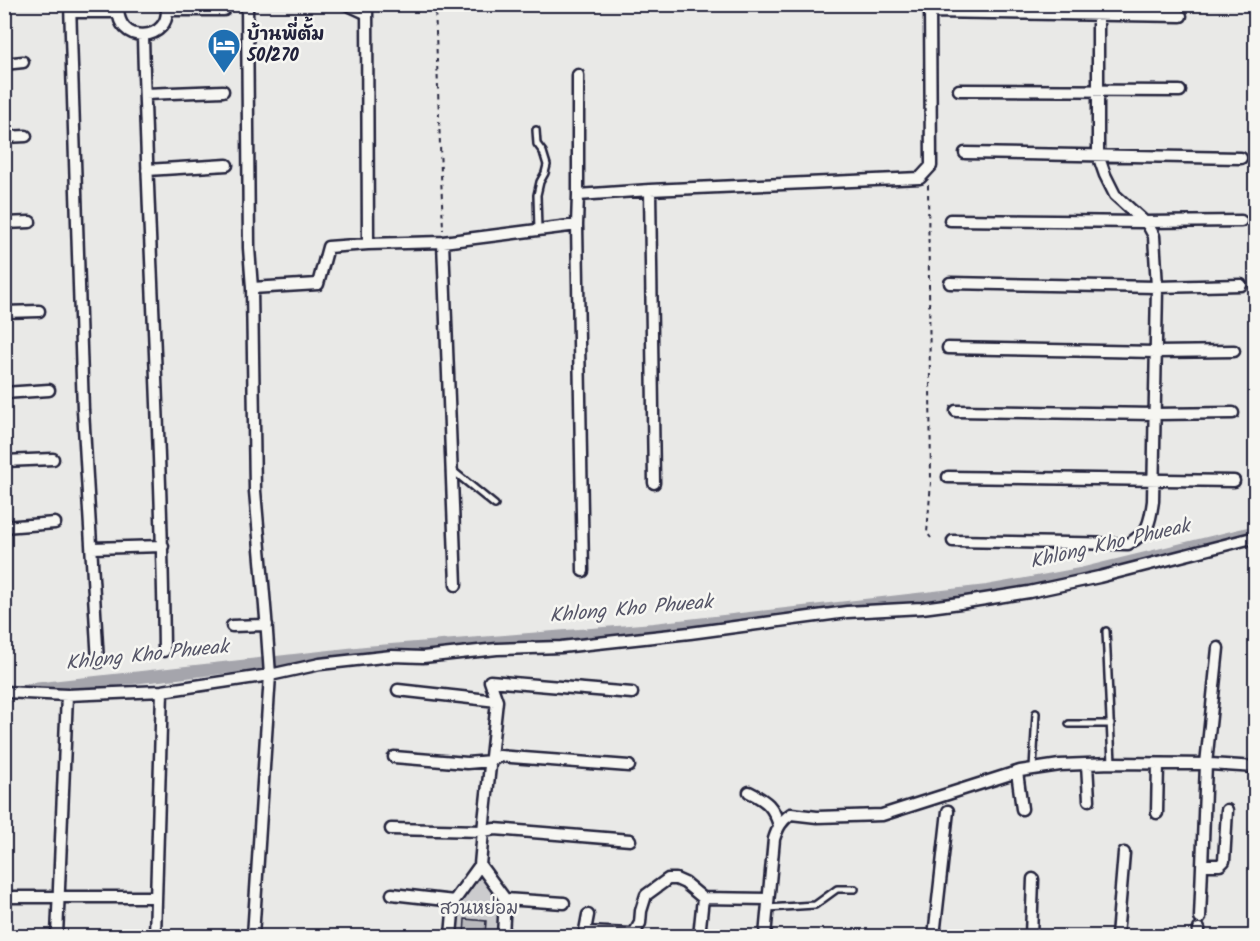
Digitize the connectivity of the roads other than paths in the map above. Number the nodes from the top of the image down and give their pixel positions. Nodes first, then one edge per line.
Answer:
1 (247, 4) edge
2 (340, 4) edge
3 (71, 8) edge
4 (119, 8) edge
5 (166, 8) edge
6 (930, 8) edge
7 (224, 10) dead end
8 (367, 10) edge
9 (1097, 10) edge
10 (1181, 16) dead end
11 (143, 36) junction
12 (23, 62) dead end
13 (4, 64) edge
14 (578, 75) dead end
15 (959, 90) dead end
16 (224, 91) dead end
17 (1180, 91) dead end
18 (1098, 92) junction
19 (145, 94) junction
20 (536, 130) dead end
21 (26, 136) dead end
22 (4, 137) edge
23 (965, 153) dead end
24 (1098, 155) junction
25 (1241, 158) dead end
26 (227, 165) dead end
27 (147, 170) junction
28 (650, 190) junction
29 (578, 195) junction
30 (950, 220) dead end
31 (1241, 221) dead end
32 (30, 222) dead end
33 (1144, 222) junction
34 (4, 223) edge
35 (577, 225) junction
36 (538, 230) junction
37 (443, 242) junction
38 (368, 244) junction
39 (950, 283) dead end
40 (1241, 285) dead end
41 (1157, 286) junction
42 (252, 288) junction
43 (39, 311) dead end
44 (4, 312) edge
45 (948, 348) dead end
46 (1234, 351) dead end
47 (1156, 352) junction
48 (49, 390) dead end
49 (4, 393) edge
50 (956, 411) dead end
51 (1233, 413) dead end
52 (1155, 414) junction
53 (53, 459) dead end
54 (4, 461) edge
55 (452, 469) junction
56 (948, 477) dead end
57 (1153, 480) junction
58 (1234, 480) dead end
59 (654, 483) dead end
60 (495, 505) dead end
61 (55, 523) dead end
62 (4, 527) edge
63 (1256, 537) edge
64 (953, 541) dead end
65 (163, 546) junction
66 (92, 548) junction
67 (583, 571) dead end
68 (456, 585) dead end
69 (267, 625) junction
70 (232, 626) dead end
71 (1106, 631) dead end
72 (1218, 648) dead end
73 (164, 651) dead end
74 (98, 662) dead end
75 (269, 672) junction
76 (398, 690) dead end
77 (162, 691) junction
78 (4, 692) edge
79 (632, 693) dead end
80 (67, 695) junction
81 (497, 701) junction
82 (1036, 713) dead end
83 (1069, 724) dead end
84 (1111, 724) junction
85 (394, 758) dead end
86 (491, 761) junction
87 (1113, 763) junction
88 (1087, 764) junction
89 (1158, 764) junction
90 (1206, 764) junction
91 (629, 766) dead end
92 (1256, 767) edge
93 (1033, 769) junction
94 (1017, 772) junction
95 (749, 792) dead end
96 (1089, 800) dead end
97 (1022, 809) dead end
98 (1227, 810) dead end
99 (948, 811) dead end
100 (1157, 813) dead end
101 (779, 825) junction
102 (391, 829) dead end
103 (483, 831) junction
104 (630, 840) dead end
105 (1124, 852) dead end
106 (480, 865) junction
107 (1203, 865) junction
108 (1033, 879) dead end
109 (855, 889) dead end
110 (392, 894) dead end
111 (4, 897) edge
112 (156, 897) junction
113 (58, 898) junction
114 (704, 898) junction
115 (505, 899) junction
116 (454, 901) junction
117 (564, 903) dead end
118 (768, 904) junction
119 (588, 915) dead end
120 (1199, 928) edge
121 (584, 934) edge
122 (57, 936) edge
123 (155, 936) edge
124 (253, 936) edge
125 (451, 936) edge
126 (503, 936) edge
127 (699, 936) edge
128 (765, 936) edge
129 (934, 936) edge
130 (1031, 936) edge
131 (1117, 936) edge

1 - 42 street
2 - 8 lane
3 - 4 street
3 - 66 street
4 - 11 street
5 - 7 street
5 - 11 street
6 - 9 street
6 - 28 street
8 - 38 street
9 - 10 street
9 - 18 street
11 - 19 street
12 - 13 street
14 - 29 street
15 - 18 street
16 - 19 street
17 - 18 street
18 - 24 street
19 - 27 street
20 - 36 lane
21 - 22 street
23 - 24 street
24 - 25 street
24 - 33 street
26 - 27 street
27 - 65 street
28 - 29 street
28 - 59 street
29 - 35 street
30 - 33 street
31 - 33 street
32 - 34 street
33 - 41 street
35 - 36 street
35 - 67 street
36 - 37 street
37 - 38 street
37 - 55 street
38 - 42 street
39 - 41 street
40 - 41 street
41 - 47 street
42 - 69 street
43 - 44 street
45 - 47 street
46 - 47 street
47 - 52 street
48 - 49 street
50 - 52 street
51 - 52 street
52 - 57 street
53 - 54 street
55 - 60 lane
55 - 68 street
56 - 57 street
57 - 58 street
57 - 64 street
61 - 62 street
63 - 75 street
65 - 66 street
65 - 73 street
66 - 74 street
69 - 70 street
69 - 75 street
71 - 84 lane
72 - 90 street
75 - 77 street
75 - 124 street
76 - 81 street
77 - 80 street
77 - 112 street
78 - 80 street
79 - 81 street
80 - 113 street
81 - 86 street
82 - 93 lane
83 - 84 lane
84 - 87 lane
85 - 86 street
86 - 91 street
86 - 103 street
87 - 88 street
87 - 89 street
88 - 93 street
88 - 96 street
89 - 90 street
89 - 100 street
90 - 92 street
90 - 107 street
93 - 94 street
94 - 97 street
94 - 101 street
95 - 101 street
98 - 107 street
99 - 129 street
101 - 118 street
102 - 103 street
103 - 104 street
103 - 106 street
105 - 131 street
106 - 115 street
106 - 116 street
107 - 120 street
108 - 130 street
109 - 118 lane
110 - 116 street
111 - 113 street
112 - 113 street
112 - 123 street
113 - 122 street
114 - 118 street
114 - 121 street
114 - 127 street
115 - 117 street
115 - 126 street
116 - 125 street
118 - 128 street
119 - 121 street

